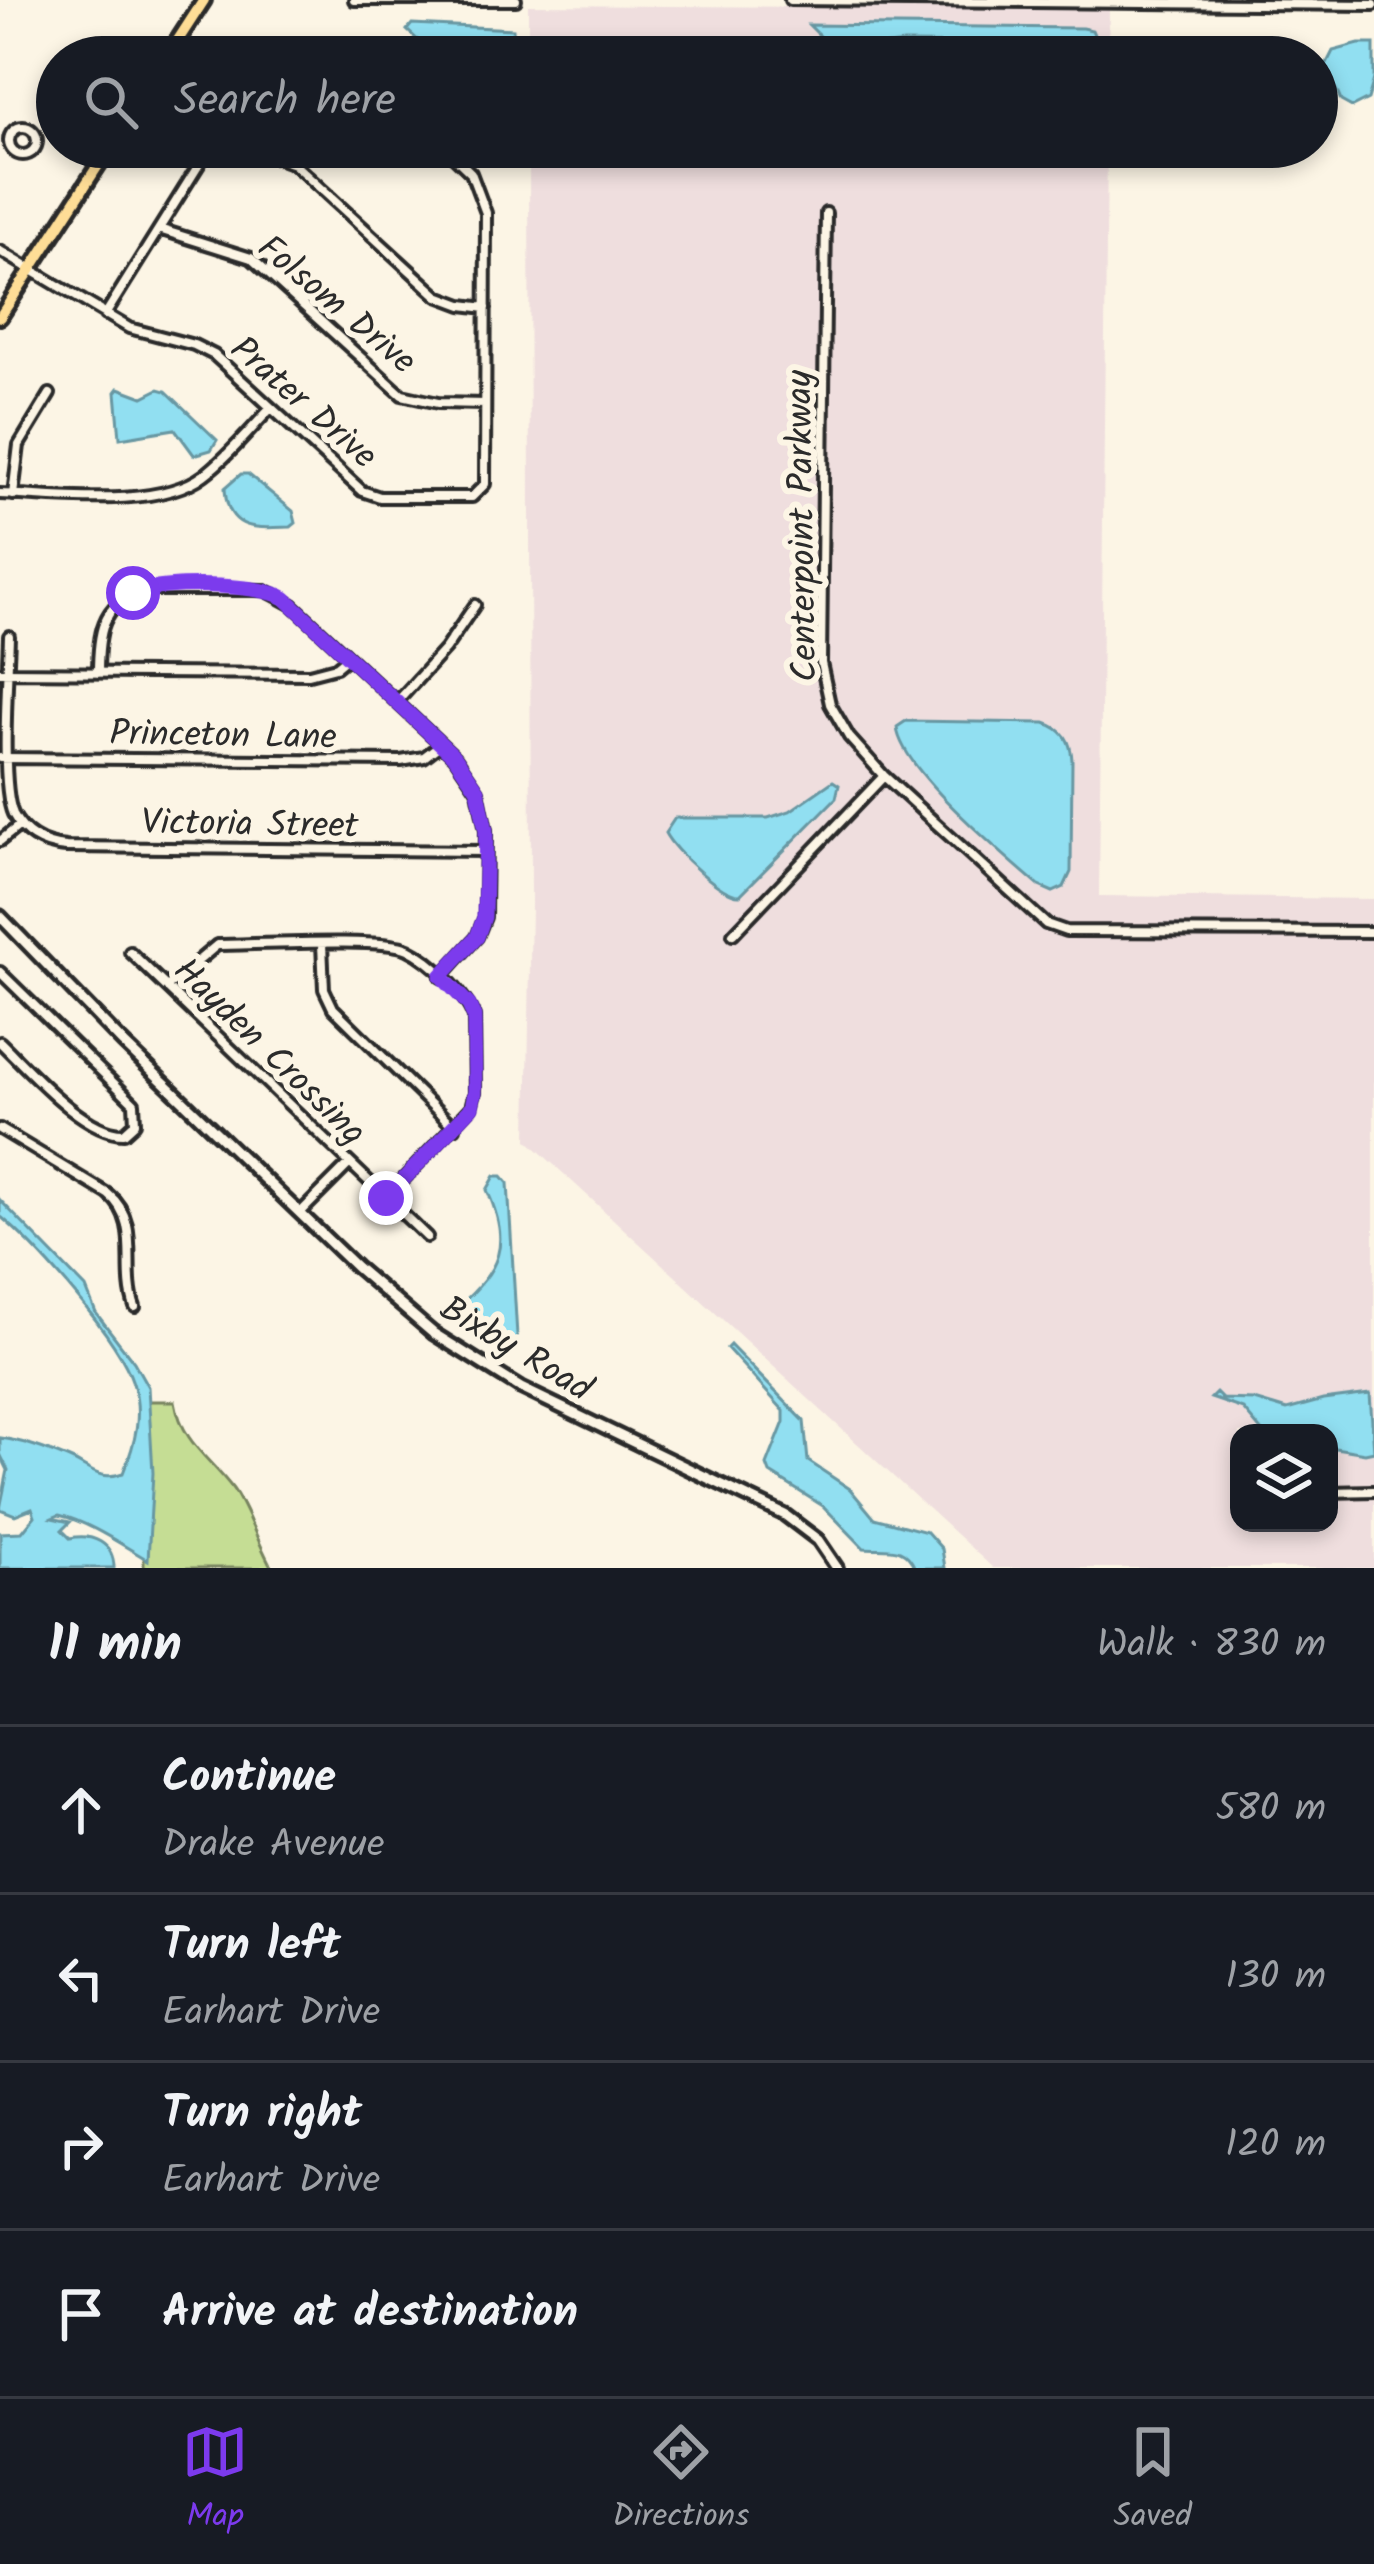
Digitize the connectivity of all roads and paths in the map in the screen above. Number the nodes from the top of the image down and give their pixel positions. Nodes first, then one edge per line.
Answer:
1 (204, 0) edge
2 (353, 0) edge
3 (516, 0) edge
4 (790, 0) edge
5 (864, 1) edge
6 (1374, 5) edge
7 (181, 36) edge
8 (0, 125) edge
9 (13, 132) dead end
10 (96, 168) edge
11 (198, 168) edge
12 (298, 168) edge
13 (467, 168) edge
14 (826, 213) dead end
15 (159, 229) junction
16 (0, 251) edge
17 (30, 270) junction
18 (486, 308) junction
19 (105, 315) junction
20 (0, 317) edge
21 (50, 394) dead end
22 (485, 404) junction
23 (271, 408) junction
24 (0, 494) edge
25 (13, 494) junction
26 (475, 605) dead end
27 (8, 636) dead end
28 (348, 657) junction
29 (4, 672) edge
30 (98, 673) junction
31 (397, 702) junction
32 (441, 744) junction
33 (4, 758) edge
34 (884, 776) junction
35 (20, 825) junction
36 (0, 841) edge
37 (485, 851) junction
38 (0, 916) edge
39 (1374, 932) edge
40 (733, 934) dead end
41 (322, 944) junction
42 (130, 952) dead end
43 (441, 976) junction
44 (2, 980) edge
45 (167, 987) junction
46 (0, 1042) edge
47 (454, 1128) junction
48 (0, 1129) edge
49 (349, 1164) junction
50 (386, 1198) junction
51 (300, 1213) junction
52 (427, 1238) dead end
53 (135, 1307) dead end
54 (1374, 1490) edge
55 (1338, 1492) edge
56 (837, 1568) edge

1 - 7 main road
2 - 3 street
4 - 5 street
5 - 6 street
8 - 9 street
10 - 17 main road
11 - 15 street
12 - 18 street
13 - 18 street
14 - 34 street, Centerpoint Parkway
15 - 19 street
15 - 22 street, Folsom Drive
16 - 17 street, Prater Drive
17 - 19 street, Prater Drive
17 - 20 main road
18 - 22 street
19 - 23 street, Prater Drive
21 - 25 street
22 - 23 street, Prater Drive
23 - 25 street
24 - 25 street
26 - 31 street
27 - 29 street
28 - 30 street
28 - 30 street
28 - 31 street
29 - 30 street
29 - 33 street
31 - 32 street
32 - 33 street, Princeton Lane
32 - 37 street
33 - 35 street
34 - 39 street, Centerpoint Parkway
34 - 40 street
35 - 36 street
35 - 37 street, Victoria Street
37 - 43 street
38 - 51 street, Bixby Road
41 - 43 street
41 - 45 street
41 - 47 street
42 - 45 street, Hayden Crossing
43 - 47 street
44 - 46 street
45 - 49 street, Hayden Crossing
47 - 50 street
48 - 53 street
49 - 50 street, Hayden Crossing
49 - 51 street
50 - 52 street, Hayden Crossing
51 - 56 street, Bixby Road
54 - 55 street

